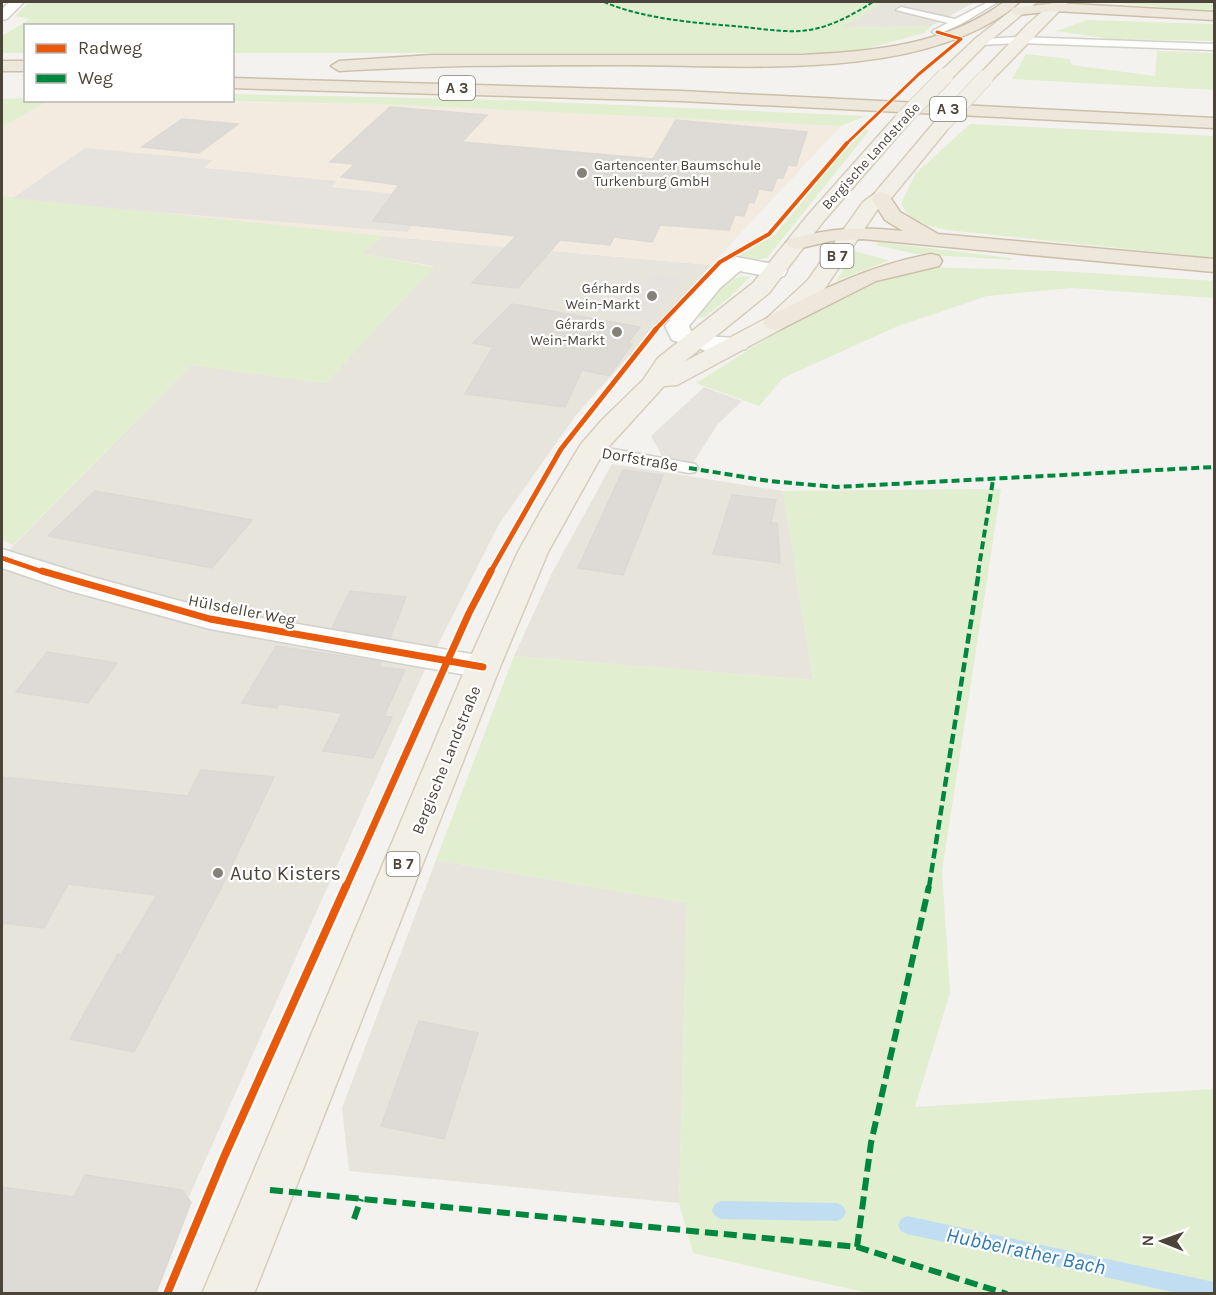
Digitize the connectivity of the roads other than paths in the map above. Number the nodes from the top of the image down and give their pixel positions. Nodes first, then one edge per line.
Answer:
1 (17, 2) edge
2 (994, 2) edge
3 (1092, 2) edge
4 (1058, 4) edge
5 (1020, 5) edge
6 (901, 10) dead end
7 (1140, 11) junction
8 (2, 16) edge
9 (1215, 16) edge
10 (1215, 21) edge
11 (958, 22) junction
12 (1000, 27) junction
13 (1032, 28) junction
14 (937, 32) dead end
15 (1020, 40) junction
16 (980, 42) junction
17 (1215, 47) edge
18 (2, 66) edge
19 (24, 66) edge
20 (624, 76) dead end
21 (2, 81) edge
22 (24, 81) edge
23 (234, 83) edge
24 (881, 86) dead end
25 (997, 92) dead end
26 (1215, 123) edge
27 (881, 198) junction
28 (815, 219) junction
29 (843, 237) junction
30 (797, 243) junction
31 (936, 252) junction
32 (1215, 266) edge
33 (776, 271) junction
34 (1215, 277) edge
35 (782, 316) junction
36 (694, 341) junction
37 (736, 344) junction
38 (652, 386) junction
39 (591, 450) junction
40 (689, 468) dead end
41 (2, 558) edge
42 (483, 667) junction
43 (228, 1293) edge

1 - 8 street
2 - 11 lane
3 - 7 highway
4 - 5 highway
4 - 7 highway
4 - 13 main road, Bergische Landstraße / B 7
5 - 12 main road, Bergische Landstraße / B 7
5 - 20 highway, A 3
6 - 11 lane
7 - 9 highway
10 - 13 highway
11 - 14 lane
12 - 15 lane
12 - 16 main road, Bergische Landstraße / B 7
13 - 15 main road, Bergische Landstraße / B 7
15 - 16 lane
15 - 17 lane
15 - 27 main road, Bergische Landstraße / B 7, bridge
16 - 28 main road, Bergische Landstraße / B 7, bridge
18 - 19 highway
21 - 22 highway
23 - 26 highway, A 3
24 - 25 highway, A 3
27 - 29 main road, Bergische Landstraße / B 7
27 - 31 highway
28 - 29 highway
28 - 30 main road, Bergische Landstraße / B 7
29 - 30 highway
29 - 31 highway
29 - 35 main road, Bergische Landstraße / B 7
30 - 33 main road, Bergische Landstraße / B 7
31 - 32 highway
31 - 34 highway
31 - 35 highway
33 - 35 main road
33 - 36 main road, Bergische Landstraße / B 7
33 - 36 street
35 - 37 main road, Bergische Landstraße / B 7
36 - 37 street
36 - 38 main road, Bergische Landstraße / B 7
37 - 38 main road, Bergische Landstraße / B 7
38 - 39 main road, Bergische Landstraße / B 7
39 - 40 lane, Dorfstraße
39 - 42 main road, Bergische Landstraße / B 7
41 - 42 street, Hülsdeller Weg
42 - 43 main road, Bergische Landstraße / B 7

